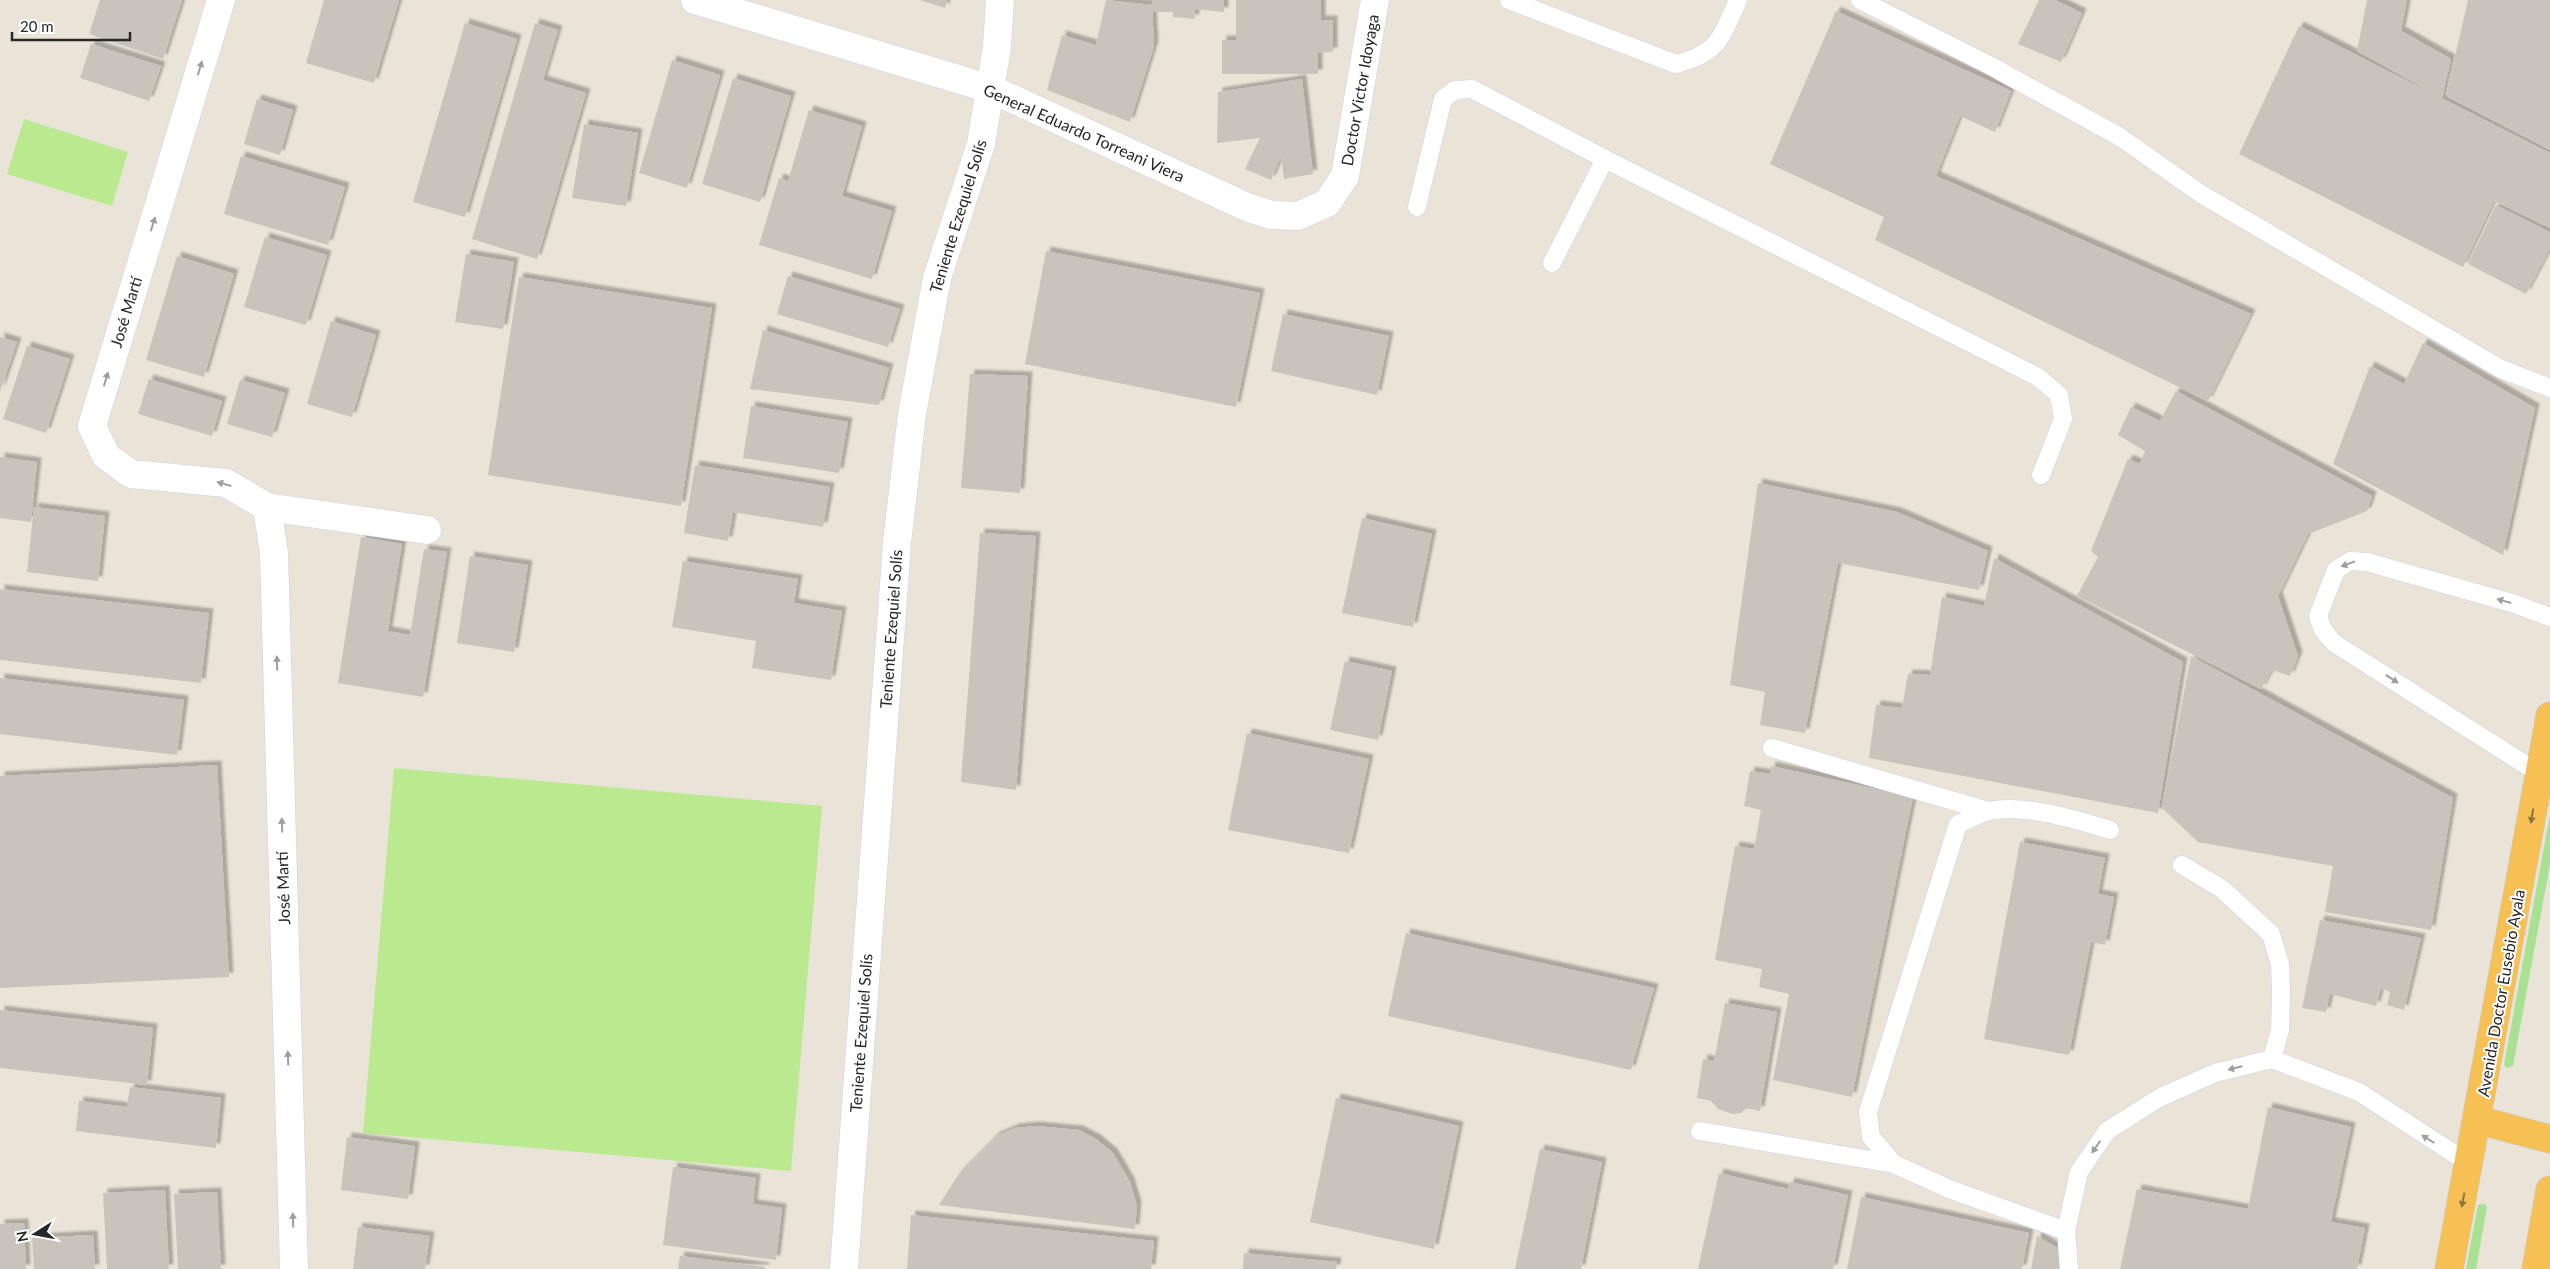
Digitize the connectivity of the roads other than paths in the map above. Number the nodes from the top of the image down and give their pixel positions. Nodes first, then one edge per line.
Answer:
1 (221, 0) edge
2 (695, 0) edge
3 (1000, 0) edge
4 (1375, 0) edge
5 (1510, 0) edge
6 (1738, 0) edge
7 (1860, 0) edge
8 (991, 89) junction
9 (1605, 160) junction
10 (1417, 207) dead end
11 (1298, 216) joint
12 (1552, 263) dead end
13 (2550, 388) edge
14 (2041, 475) dead end
15 (267, 507) junction
16 (427, 530) dead end
17 (2550, 617) edge
18 (2550, 716) edge
19 (1772, 748) dead end
20 (2540, 774) junction
21 (1988, 811) junction
22 (2110, 830) dead end
23 (2182, 865) dead end
24 (2272, 1059) junction
25 (2478, 1120) junction
26 (1700, 1131) dead end
27 (2550, 1139) edge
28 (1894, 1164) junction
29 (2470, 1164) junction
30 (2550, 1190) edge
31 (2066, 1232) junction
32 (294, 1269) edge
33 (844, 1269) edge
34 (2069, 1269) edge
35 (2450, 1269) edge
36 (2536, 1269) edge

15 -> 1 street, José Martí
2 - 8 street, General Eduardo Torreani Viera
3 - 8 street, Teniente Ezequiel Solís
4 - 11 street, Doctor Victor Idoyaga
5 - 6 lane
7 - 13 lane
8 - 11 street, General Eduardo Torreani Viera
8 - 33 street, Teniente Ezequiel Solís
9 - 10 lane
9 - 12 lane
9 - 14 lane
15 - 16 street, José Martí
32 -> 15 street, José Martí
17 -> 20 lane
18 - 20 highway, Avenida Doctor Eusebio Ayala
19 - 21 lane
20 -> 25 highway, Avenida Doctor Eusebio Ayala
21 - 22 lane
21 - 28 lane
23 - 24 lane
29 -> 24 lane
24 -> 31 lane
25 - 27 highway
25 - 29 highway, Avenida Doctor Eusebio Ayala
26 - 28 lane
28 - 31 lane
29 -> 35 highway, Avenida Doctor Eusebio Ayala
30 - 36 highway
31 - 34 lane

